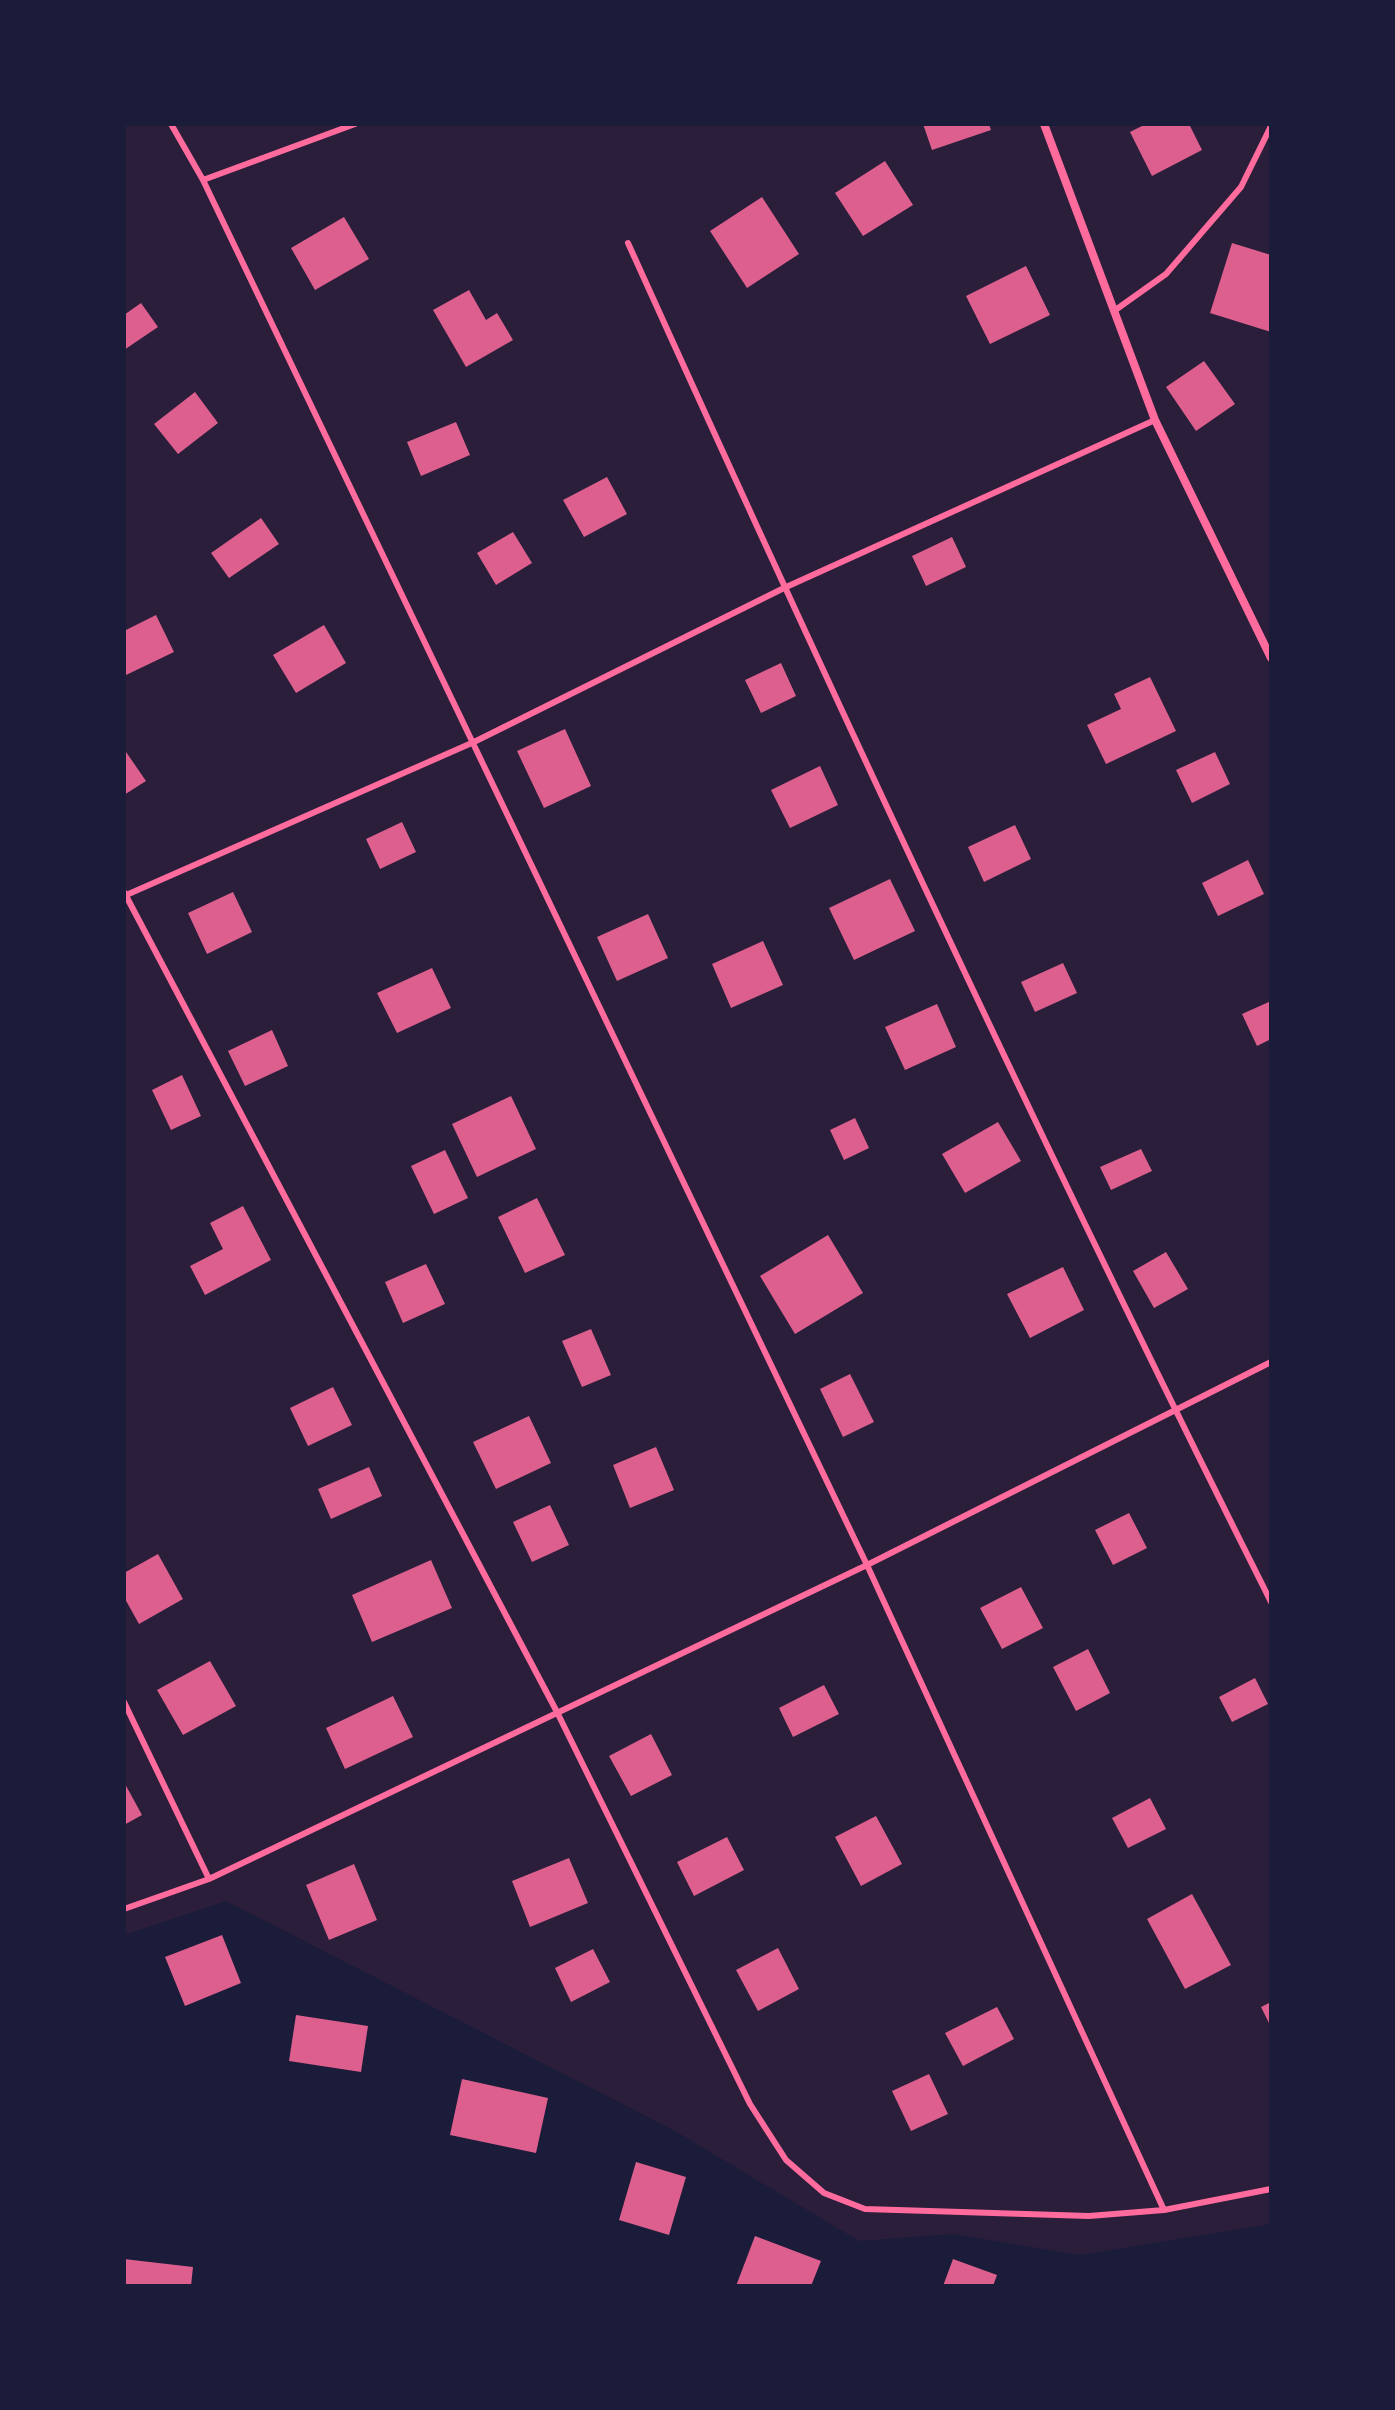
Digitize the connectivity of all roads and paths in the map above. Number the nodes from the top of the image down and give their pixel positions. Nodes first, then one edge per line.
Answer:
1 (171, 124) edge
2 (355, 124) edge
3 (1044, 124) edge
4 (1271, 126) edge
5 (203, 180) junction
6 (628, 243) dead end
7 (1114, 311) junction
8 (1155, 420) junction
9 (784, 588) junction
10 (1271, 658) edge
11 (474, 742) junction
12 (124, 894) edge
13 (1271, 1362) edge
14 (1174, 1409) junction
15 (867, 1565) junction
16 (1271, 1602) edge
17 (124, 1702) edge
18 (557, 1712) junction
19 (209, 1879) junction
20 (124, 1909) edge
21 (1271, 2189) edge
22 (1164, 2210) junction

1 - 5 lane
2 - 5 lane
3 - 7 street
4 - 7 lane
5 - 11 lane
6 - 9 lane
7 - 8 street
8 - 9 lane
8 - 10 street
9 - 11 lane
9 - 14 lane
11 - 12 lane
11 - 15 lane
12 - 18 lane
13 - 14 lane
14 - 15 lane
14 - 16 lane
15 - 18 lane
15 - 22 lane
17 - 19 lane
18 - 19 lane
18 - 22 lane
19 - 20 lane
21 - 22 lane

